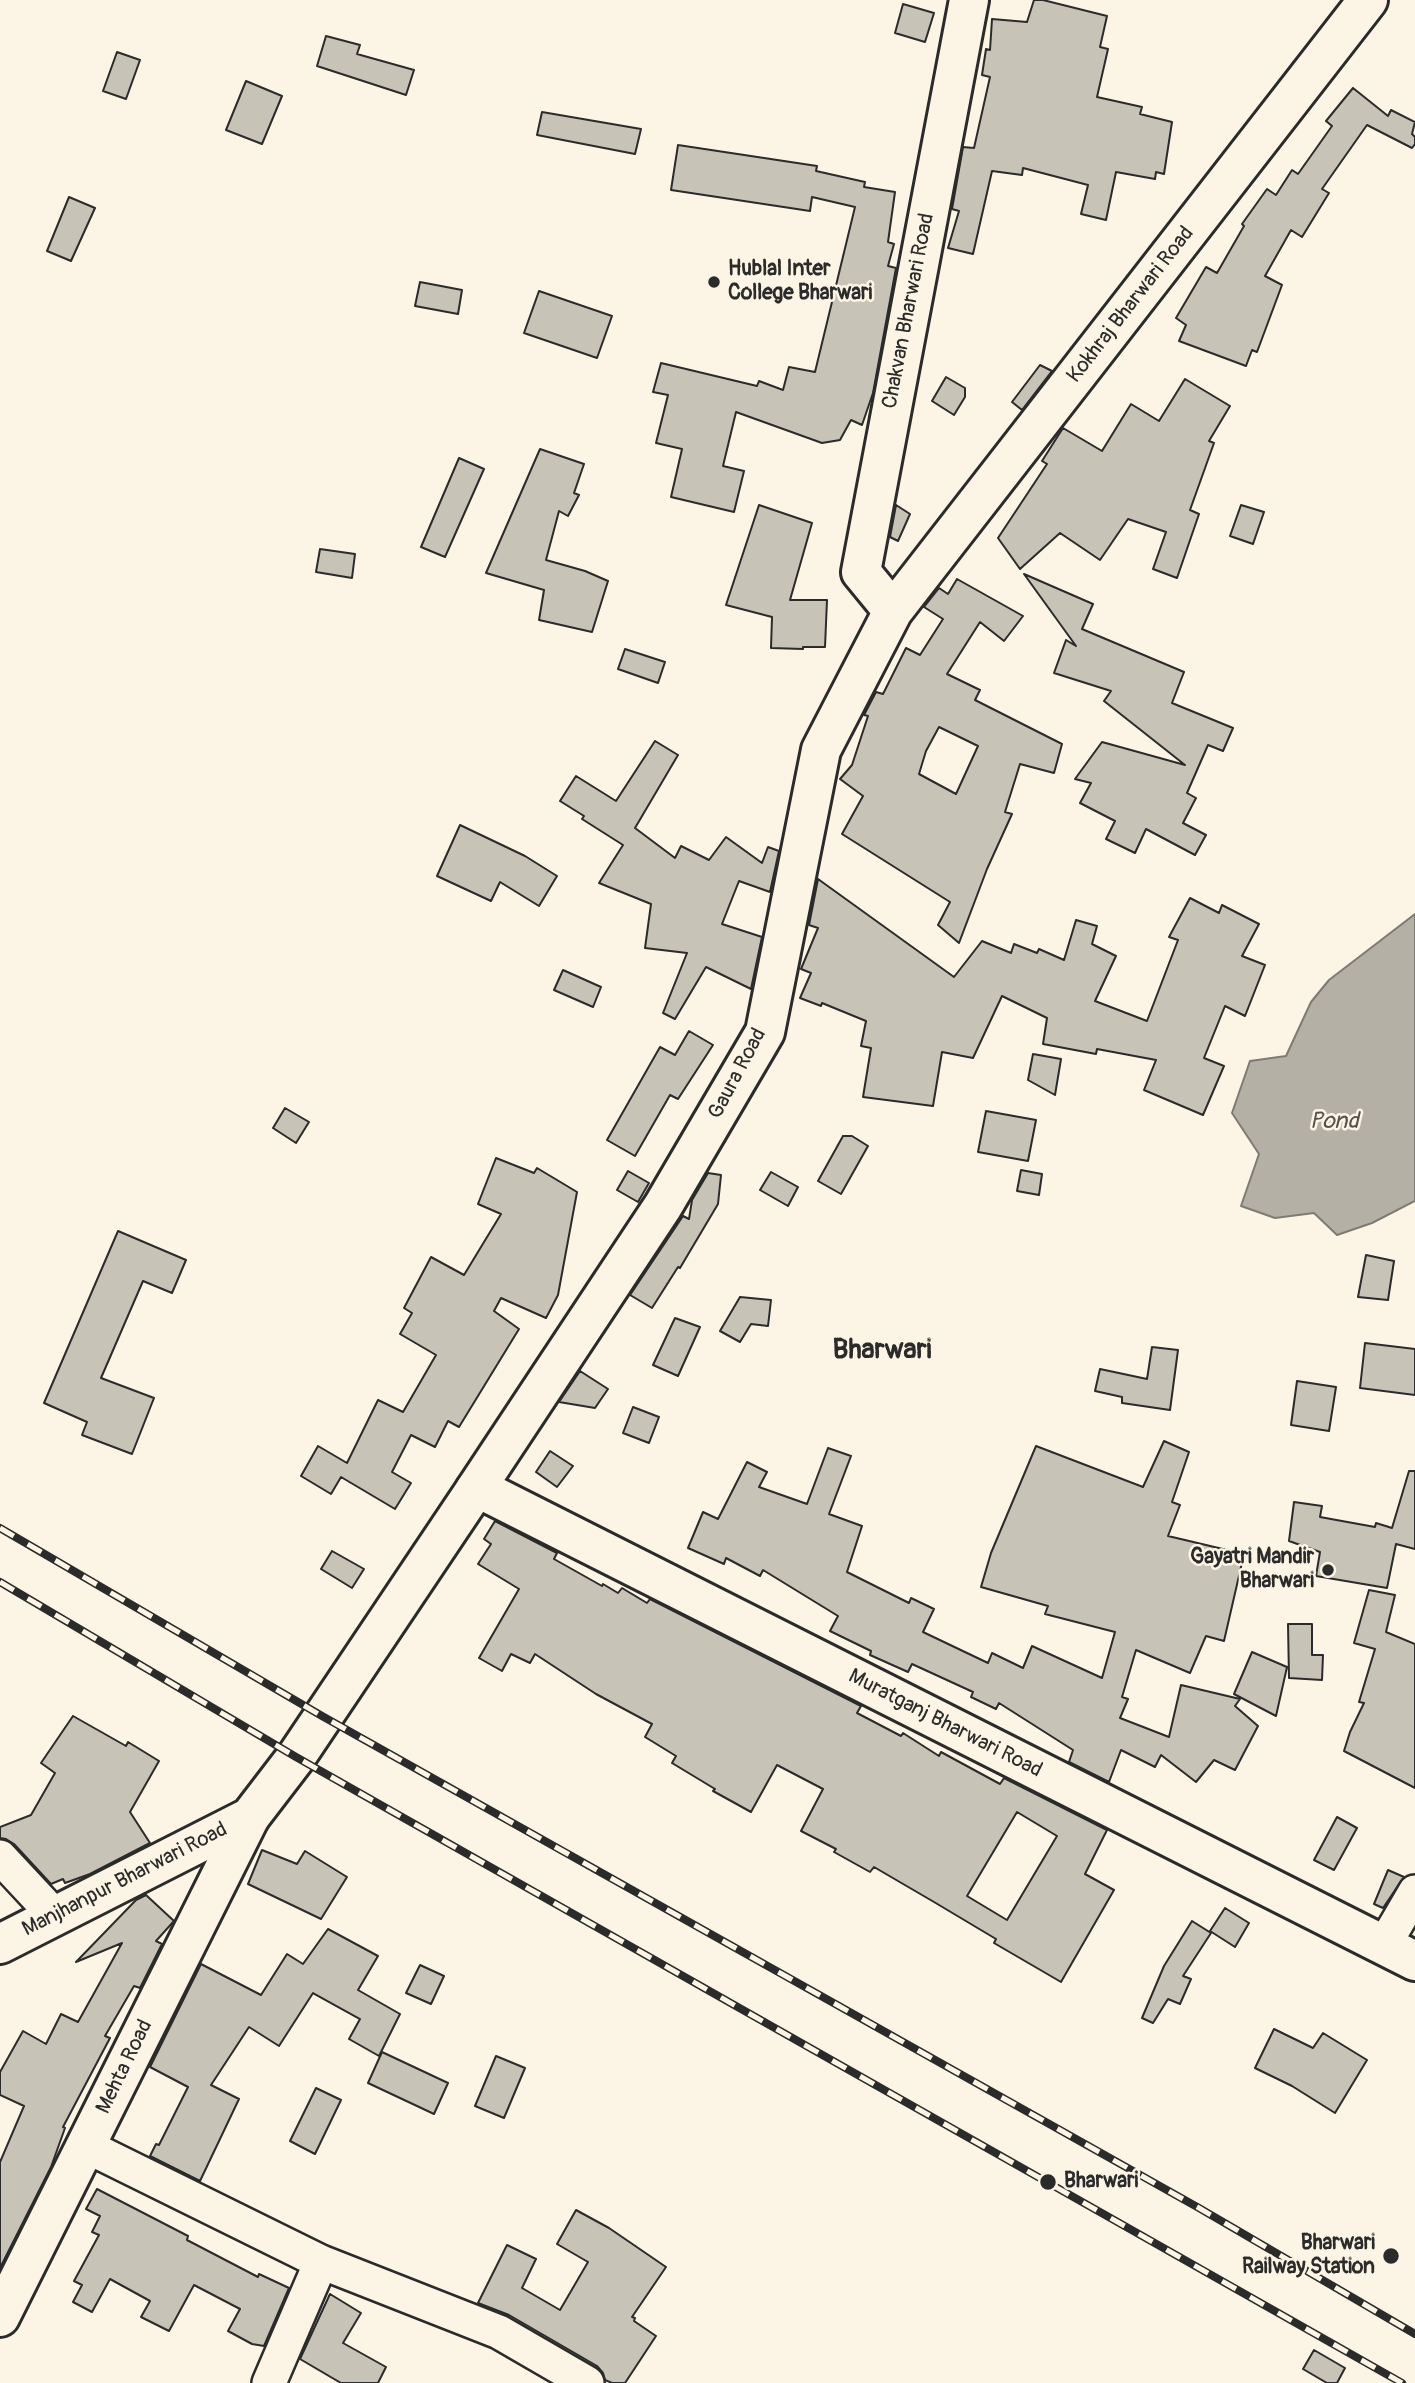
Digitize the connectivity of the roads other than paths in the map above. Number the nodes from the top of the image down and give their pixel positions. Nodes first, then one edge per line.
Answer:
1 (969, 0) edge
2 (1368, 0) edge
3 (893, 611) junction
4 (475, 1490) junction
5 (250, 1817) junction
6 (0, 1857) edge
7 (1415, 1892) edge
8 (55, 1916) junction
9 (0, 1944) edge
10 (1400, 1953) edge
11 (86, 2146) junction
12 (321, 2262) junction
13 (0, 2317) edge
14 (269, 2383) edge
15 (587, 2383) edge

1 - 3 street, Chakvan Bharwari Road
2 - 3 street, Kokhraj Bharwari Road
3 - 4 street, Gaura Road
4 - 5 street, Gaura Road
4 - 10 street, Muratganj Bharwari Road
5 - 8 street, Manjhanpur Bharwari Road
5 - 11 street, Mehta Road
6 - 8 street
7 - 10 street
8 - 9 street, Manjhanpur Bharwari Road
11 - 12 street
11 - 13 street, Mehta Road
12 - 14 street
12 - 15 street

